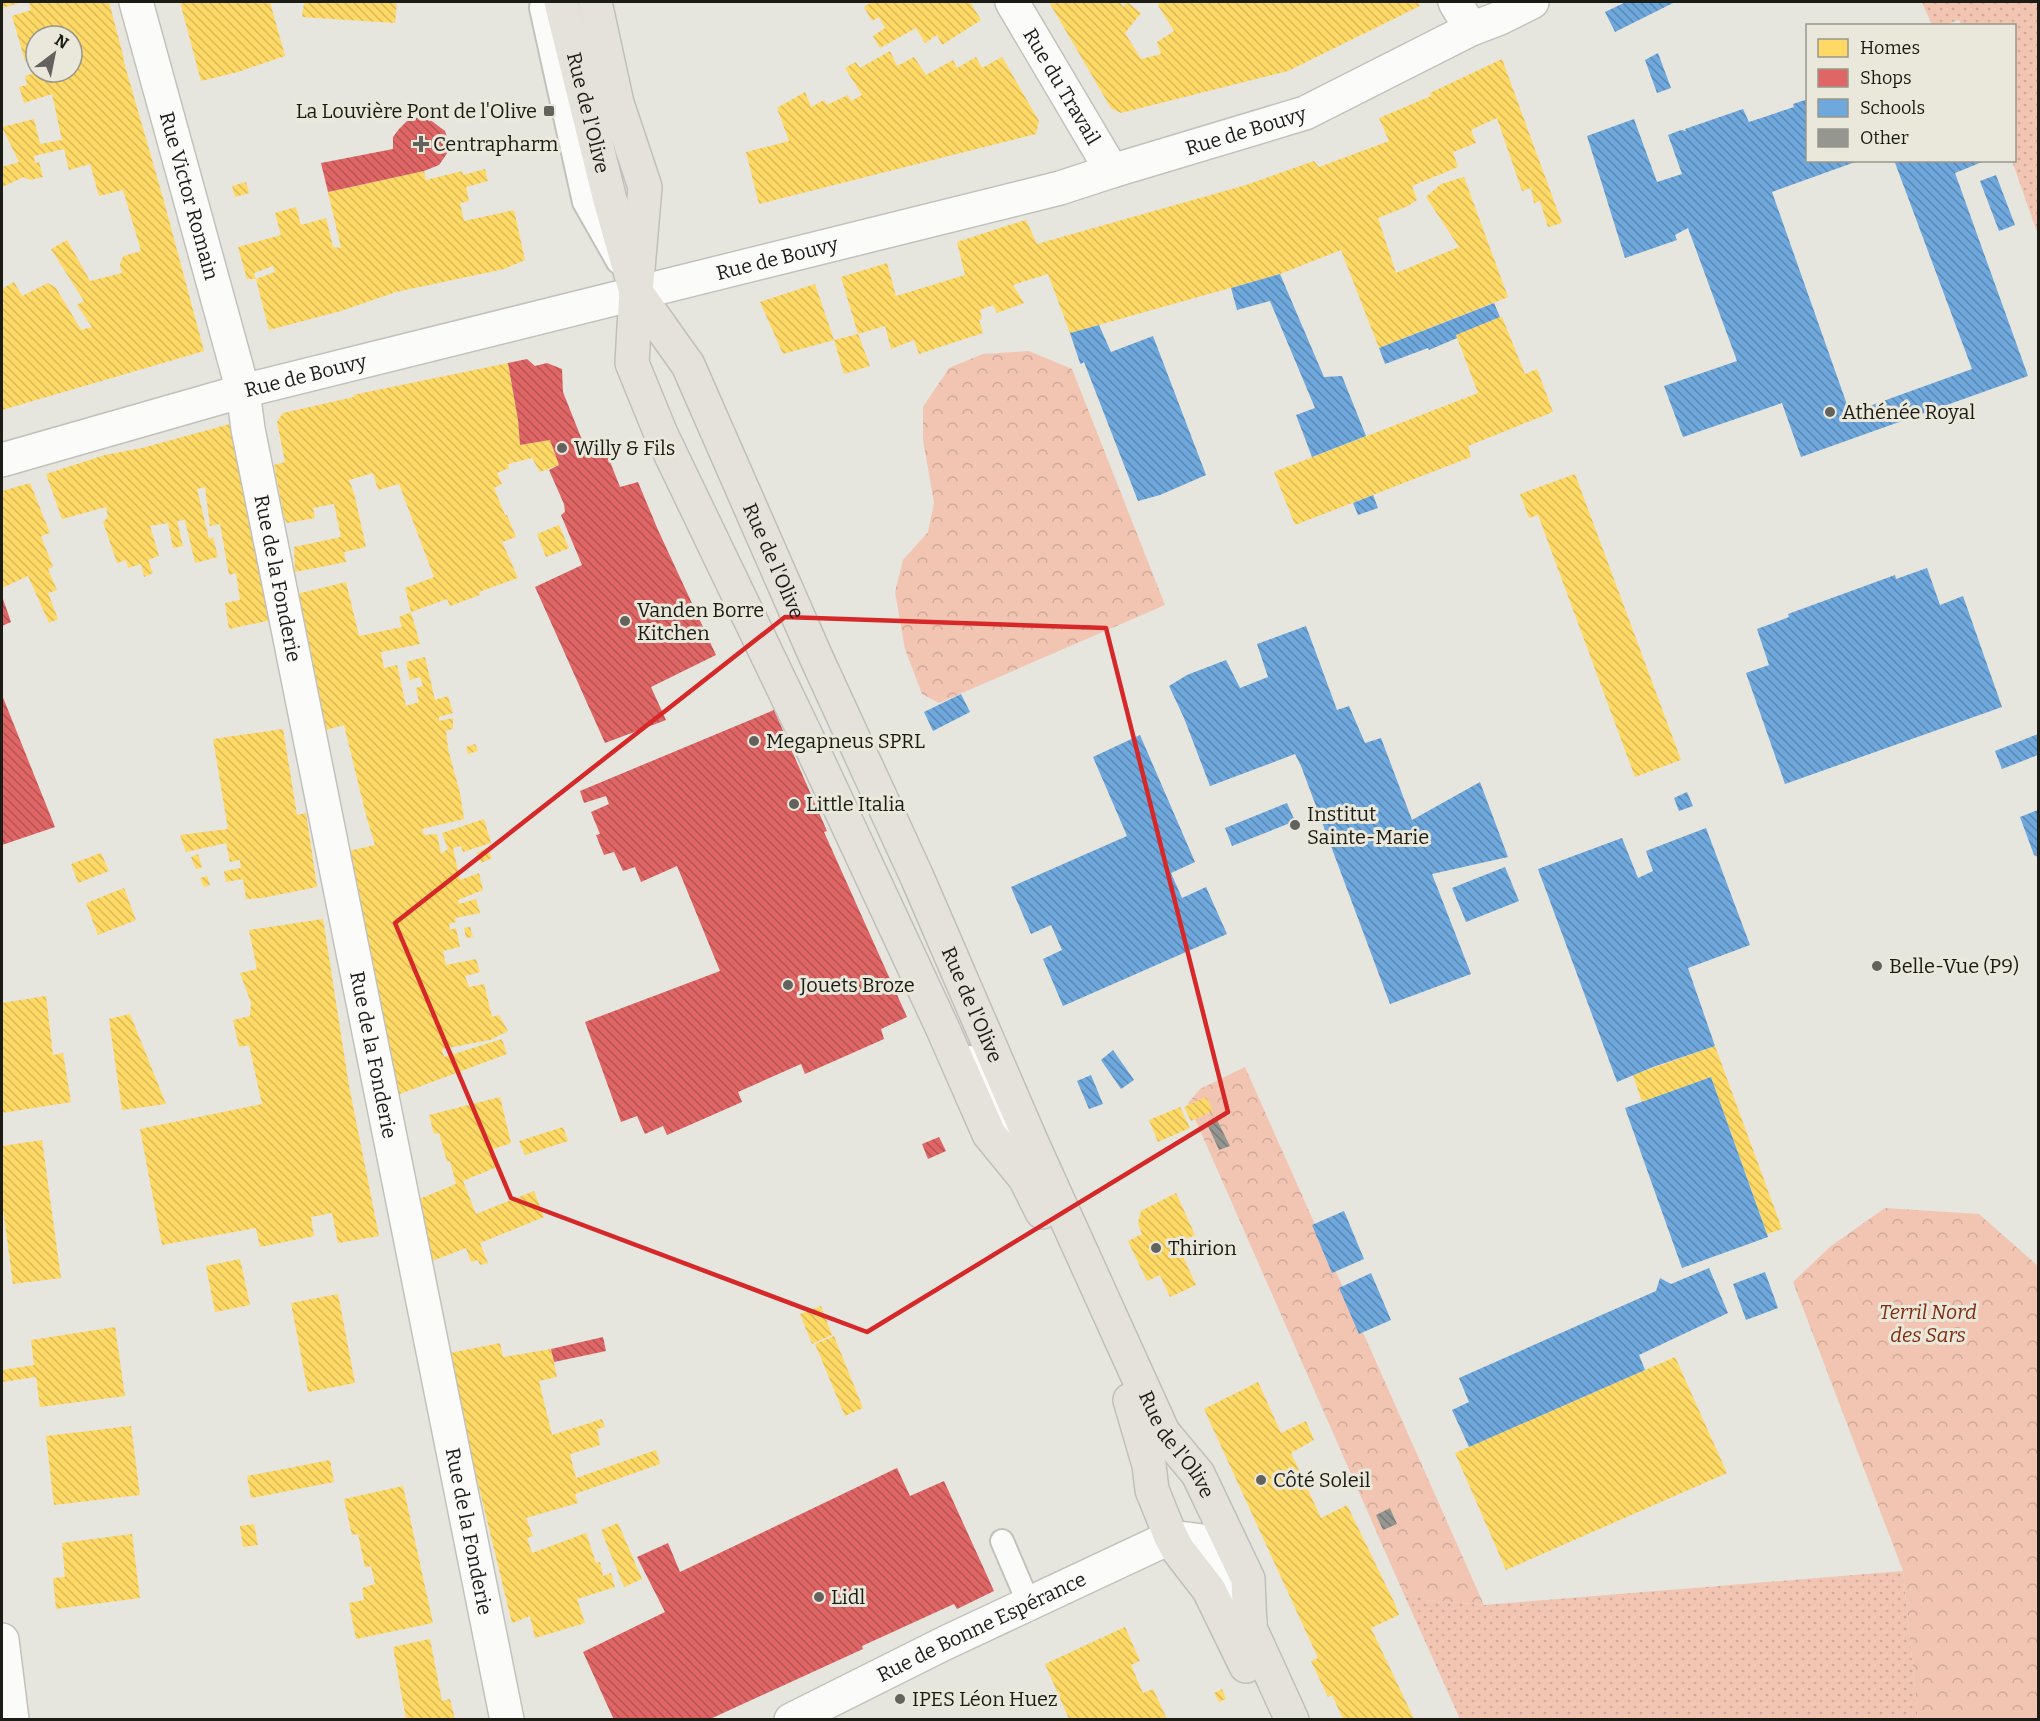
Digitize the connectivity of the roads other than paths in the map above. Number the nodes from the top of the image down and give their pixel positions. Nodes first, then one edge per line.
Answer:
1 (136, 2) edge
2 (542, 2) edge
3 (561, 2) edge
4 (595, 2) edge
5 (1012, 2) edge
6 (1455, 2) edge
7 (1532, 2) edge
8 (1471, 29) junction
9 (1112, 171) junction
10 (636, 292) junction
11 (243, 391) junction
12 (2, 460) edge
13 (958, 1064) junction
14 (1053, 1189) junction
15 (1171, 1537) junction
16 (1002, 1541) dead end
17 (1029, 1604) junction
18 (1250, 1622) junction
19 (2, 1640) edge
20 (12, 1719) edge
21 (507, 1719) edge
22 (791, 1719) edge
23 (1270, 1719) edge
24 (1292, 1719) edge

1 - 11 street, Rue Victor Romain
2 - 10 lane
3 - 10 main road, Rue de l'Olive
4 - 10 main road, Rue de l'Olive
5 - 9 street, Rue du Travail
6 - 8 street
7 - 8 street, Rue de Bouvy
8 - 9 street, Rue de Bouvy
9 - 10 street, Rue de Bouvy
10 - 11 street, Rue de Bouvy
10 - 13 main road, Rue de l'Olive
10 - 14 main road, Rue de l'Olive
11 - 12 street, Rue de Bouvy
11 - 21 street, Rue de la Fonderie
13 - 14 lane
13 - 15 main road, Rue de l'Olive
14 - 18 main road, Rue de l'Olive
15 - 17 street, Rue de Bonne Espérance
15 - 18 street
15 - 23 main road, Rue de l'Olive
16 - 17 lane
17 - 22 street, Rue de Bonne Espérance
18 - 24 main road, Rue de l'Olive
19 - 20 street

